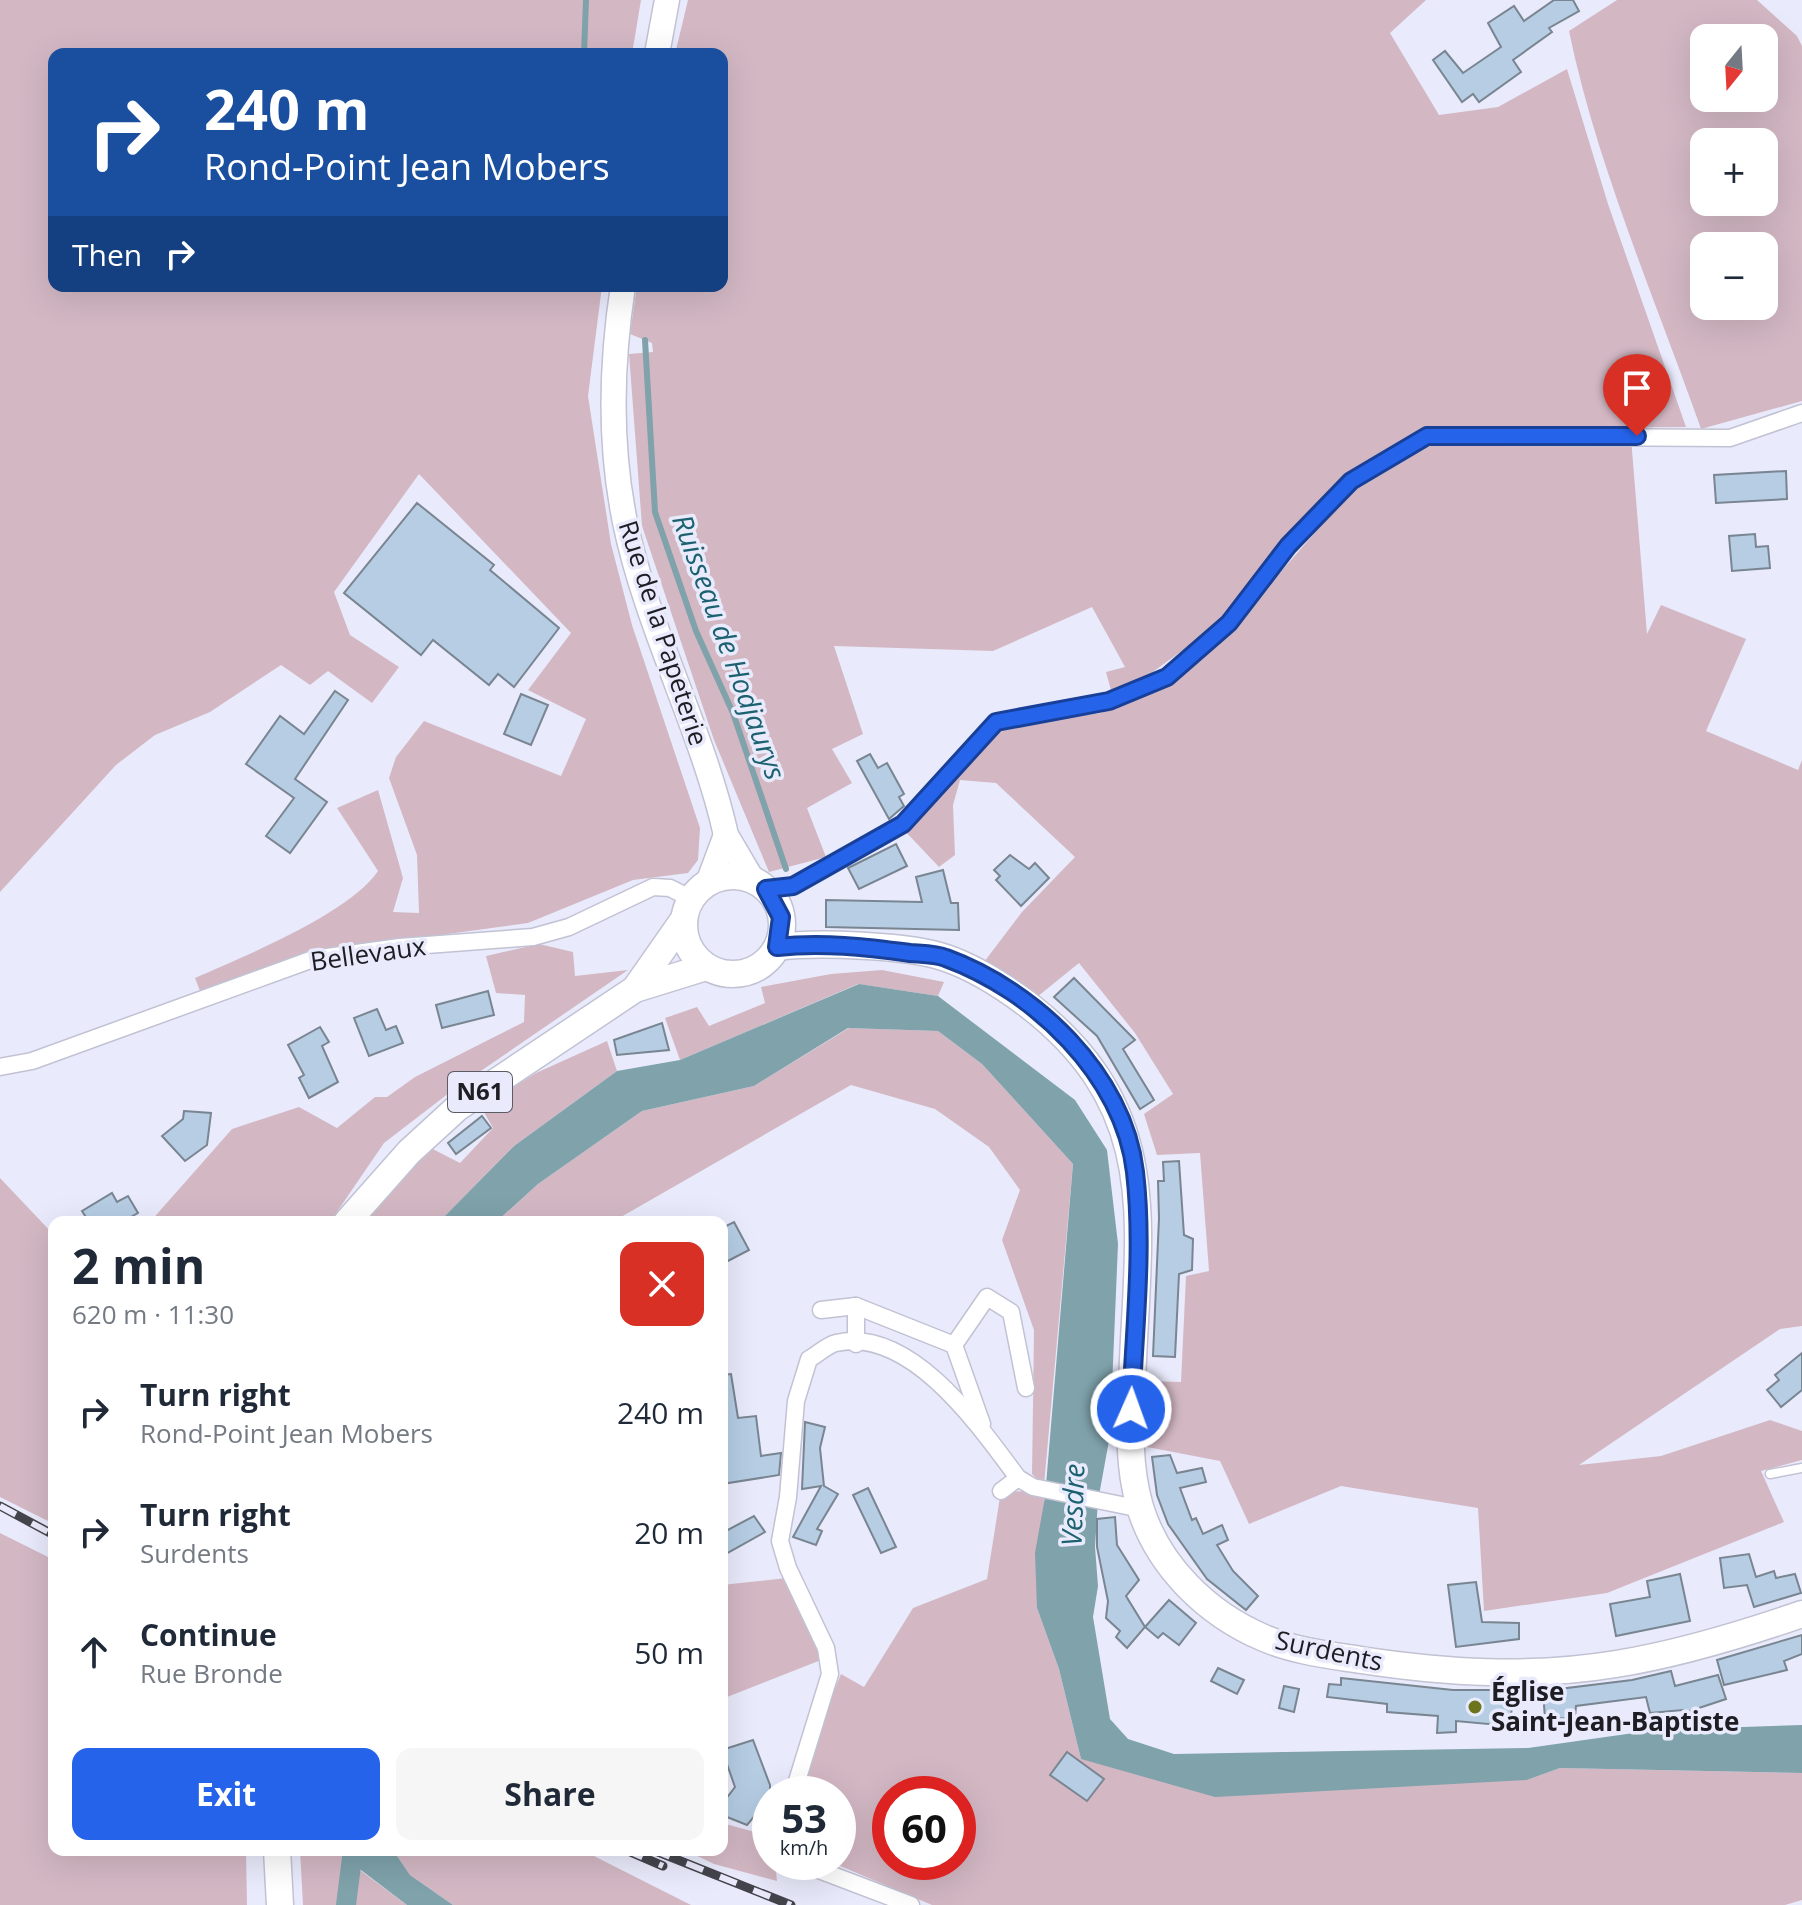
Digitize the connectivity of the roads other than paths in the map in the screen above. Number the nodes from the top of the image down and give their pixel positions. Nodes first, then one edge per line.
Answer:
1 (667, 0) edge
2 (658, 48) edge
3 (622, 292) edge
4 (1802, 413) edge
5 (726, 835) junction
6 (760, 885) junction
7 (695, 900) junction
8 (777, 947) junction
9 (706, 967) junction
10 (635, 989) junction
11 (0, 1067) edge
12 (352, 1216) edge
13 (856, 1306) junction
14 (821, 1310) dead end
15 (856, 1344) junction
16 (954, 1345) junction
17 (1026, 1388) dead end
18 (985, 1433) junction
19 (1802, 1468) edge
20 (1770, 1474) dead end
21 (1018, 1478) junction
22 (1001, 1491) dead end
23 (1141, 1509) junction
24 (1802, 1614) edge
25 (799, 1776) edge
26 (277, 1856) edge
27 (845, 1880) edge
28 (280, 1905) edge
29 (911, 1905) edge

1 - 2 main road
3 - 5 main road, Rue de la Papeterie
4 - 6 street
5 - 6 main road, Rue de la Papeterie
5 - 7 main road
6 - 7 main road
6 - 8 main road
7 - 9 main road
7 - 10 main road, N61
7 - 11 street, Bellevaux
8 - 9 main road, N61
8 - 23 main road, Surdents
9 - 10 main road, N61
10 - 12 main road, N61
13 - 14 street
13 - 15 street
13 - 16 street
15 - 18 street
15 - 25 street
16 - 17 street
16 - 18 street
18 - 21 street
19 - 20 lane
21 - 22 street
21 - 23 street
23 - 24 main road, Surdents
26 - 28 main road
27 - 29 street

